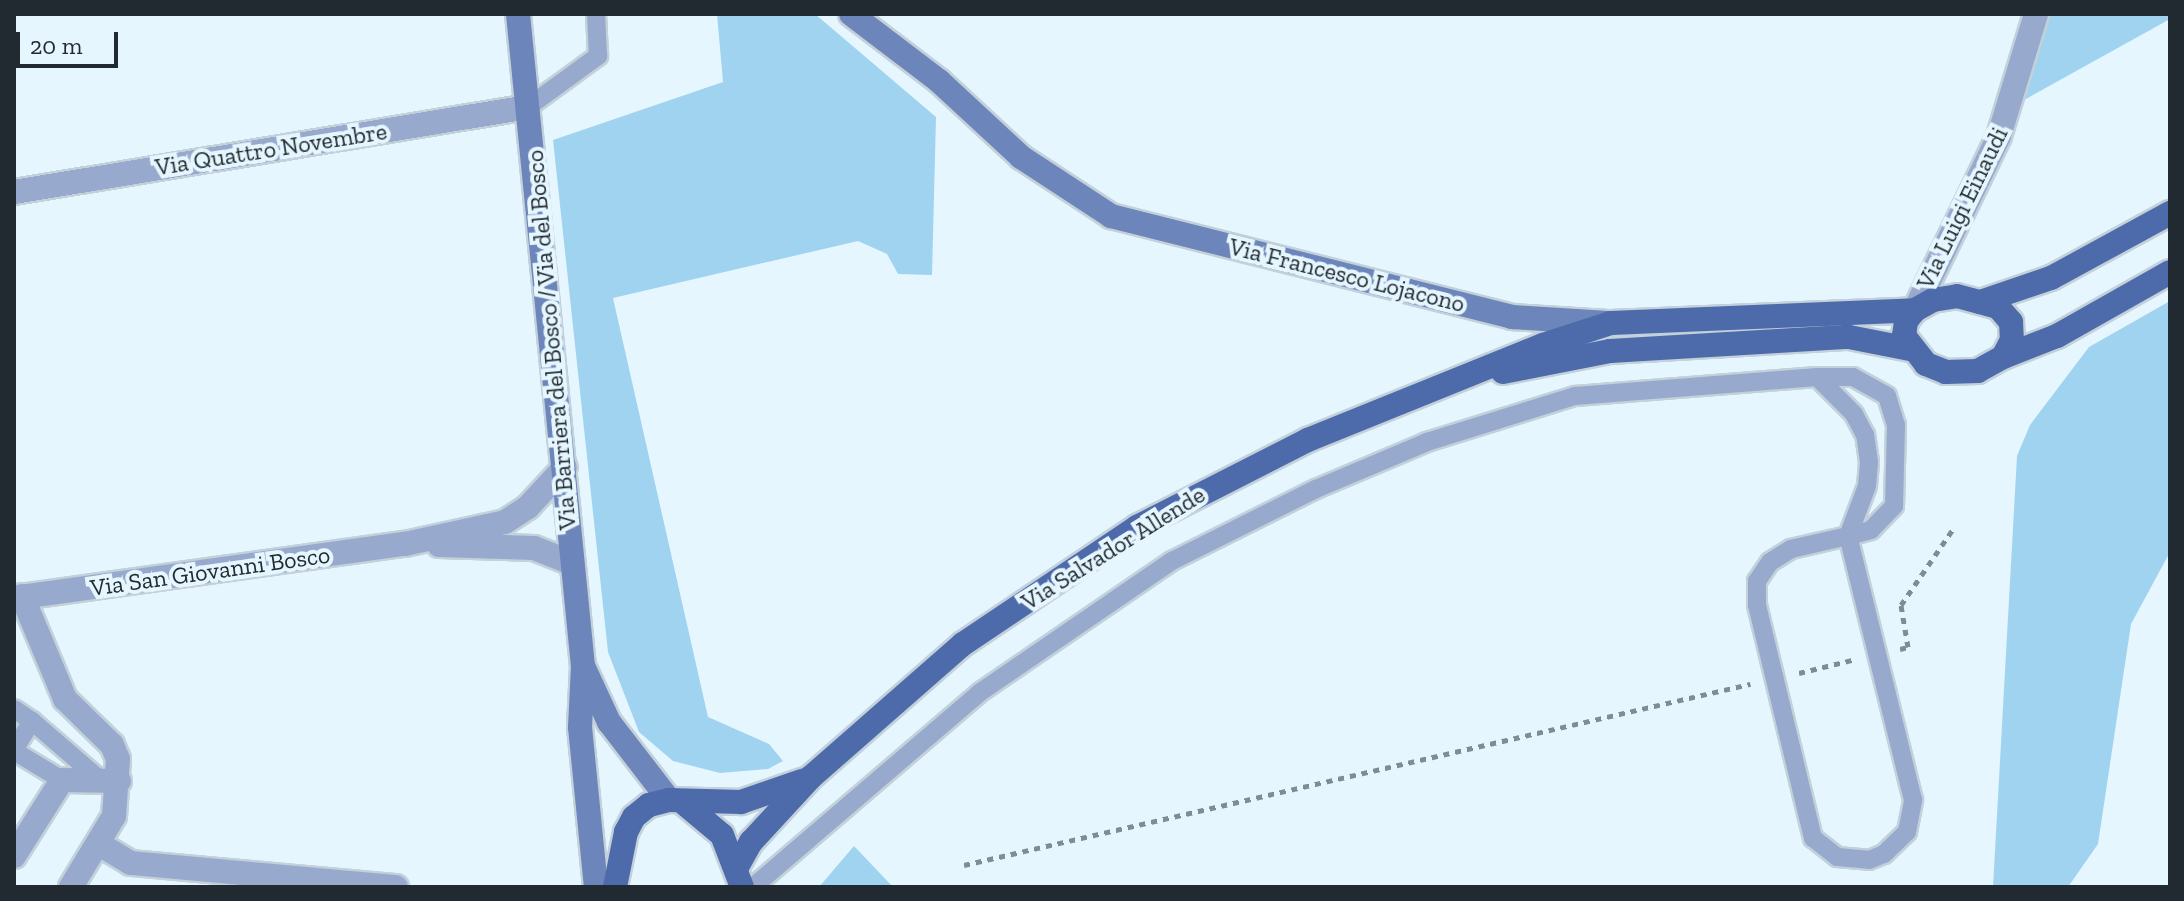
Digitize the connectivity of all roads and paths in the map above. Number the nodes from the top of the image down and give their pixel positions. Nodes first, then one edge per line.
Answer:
1 (518, 14) edge
2 (596, 14) edge
3 (851, 14) edge
4 (2036, 14) edge
5 (528, 107) junction
6 (14, 192) edge
7 (2170, 213) edge
8 (2170, 272) edge
9 (1980, 302) junction
10 (1915, 310) junction
11 (1611, 323) junction
12 (1910, 349) junction
13 (2003, 357) junction
14 (1817, 377) junction
15 (1454, 382) junction
16 (565, 467) junction
17 (1953, 529) dead end
18 (1848, 536) junction
19 (405, 544) junction
20 (572, 563) junction
21 (18, 597) edge
22 (1878, 654) junction
23 (583, 666) junction
24 (1774, 678) junction
25 (14, 709) edge
26 (32, 721) junction
27 (14, 750) edge
28 (811, 777) junction
29 (109, 779) junction
30 (62, 780) junction
31 (677, 802) junction
32 (99, 844) junction
33 (14, 856) edge
34 (964, 865) dead end
35 (740, 877) edge
36 (306, 881) junction
37 (71, 887) edge
38 (336, 887) edge
39 (396, 887) edge
40 (596, 887) edge
41 (615, 887) edge
42 (753, 887) edge

1 - 5 main road, Via Barriera del Bosco / Via del Bosco
2 - 5 lane
3 - 11 main road, Via Francesco Lojacono
4 - 10 street, Via Luigi Einaudi
5 - 6 street, Via Quattro Novembre
5 - 16 main road, Via Barriera del Bosco / Via del Bosco
7 - 9 main road
8 - 13 main road
9 - 10 main road
9 - 13 main road
10 - 11 main road, Via Francesco Lojacono
10 - 12 main road
11 - 15 main road
12 - 13 main road
12 - 15 main road
14 - 18 lane
14 - 18 lane
14 - 42 lane
15 - 28 main road, Via Salvador Allende
16 - 19 street
16 - 20 main road, Via Barriera del Bosco / Via del Bosco
17 - 22 path
18 - 22 lane
18 - 24 lane
19 - 20 street
19 - 21 street, Via San Giovanni Bosco
20 - 23 main road, Via Barriera del Bosco / Via del Bosco
21 - 29 street
22 - 24 path
22 - 24 lane
23 - 31 main road
23 - 40 main road
24 - 34 path
25 - 26 lane
26 - 27 lane
26 - 29 lane
27 - 30 lane
28 - 31 main road
28 - 35 main road, Via Salvador Allende
29 - 30 street
29 - 32 street
30 - 33 street
31 - 35 main road
31 - 41 main road
32 - 36 street
32 - 37 street
36 - 38 street
36 - 39 street

